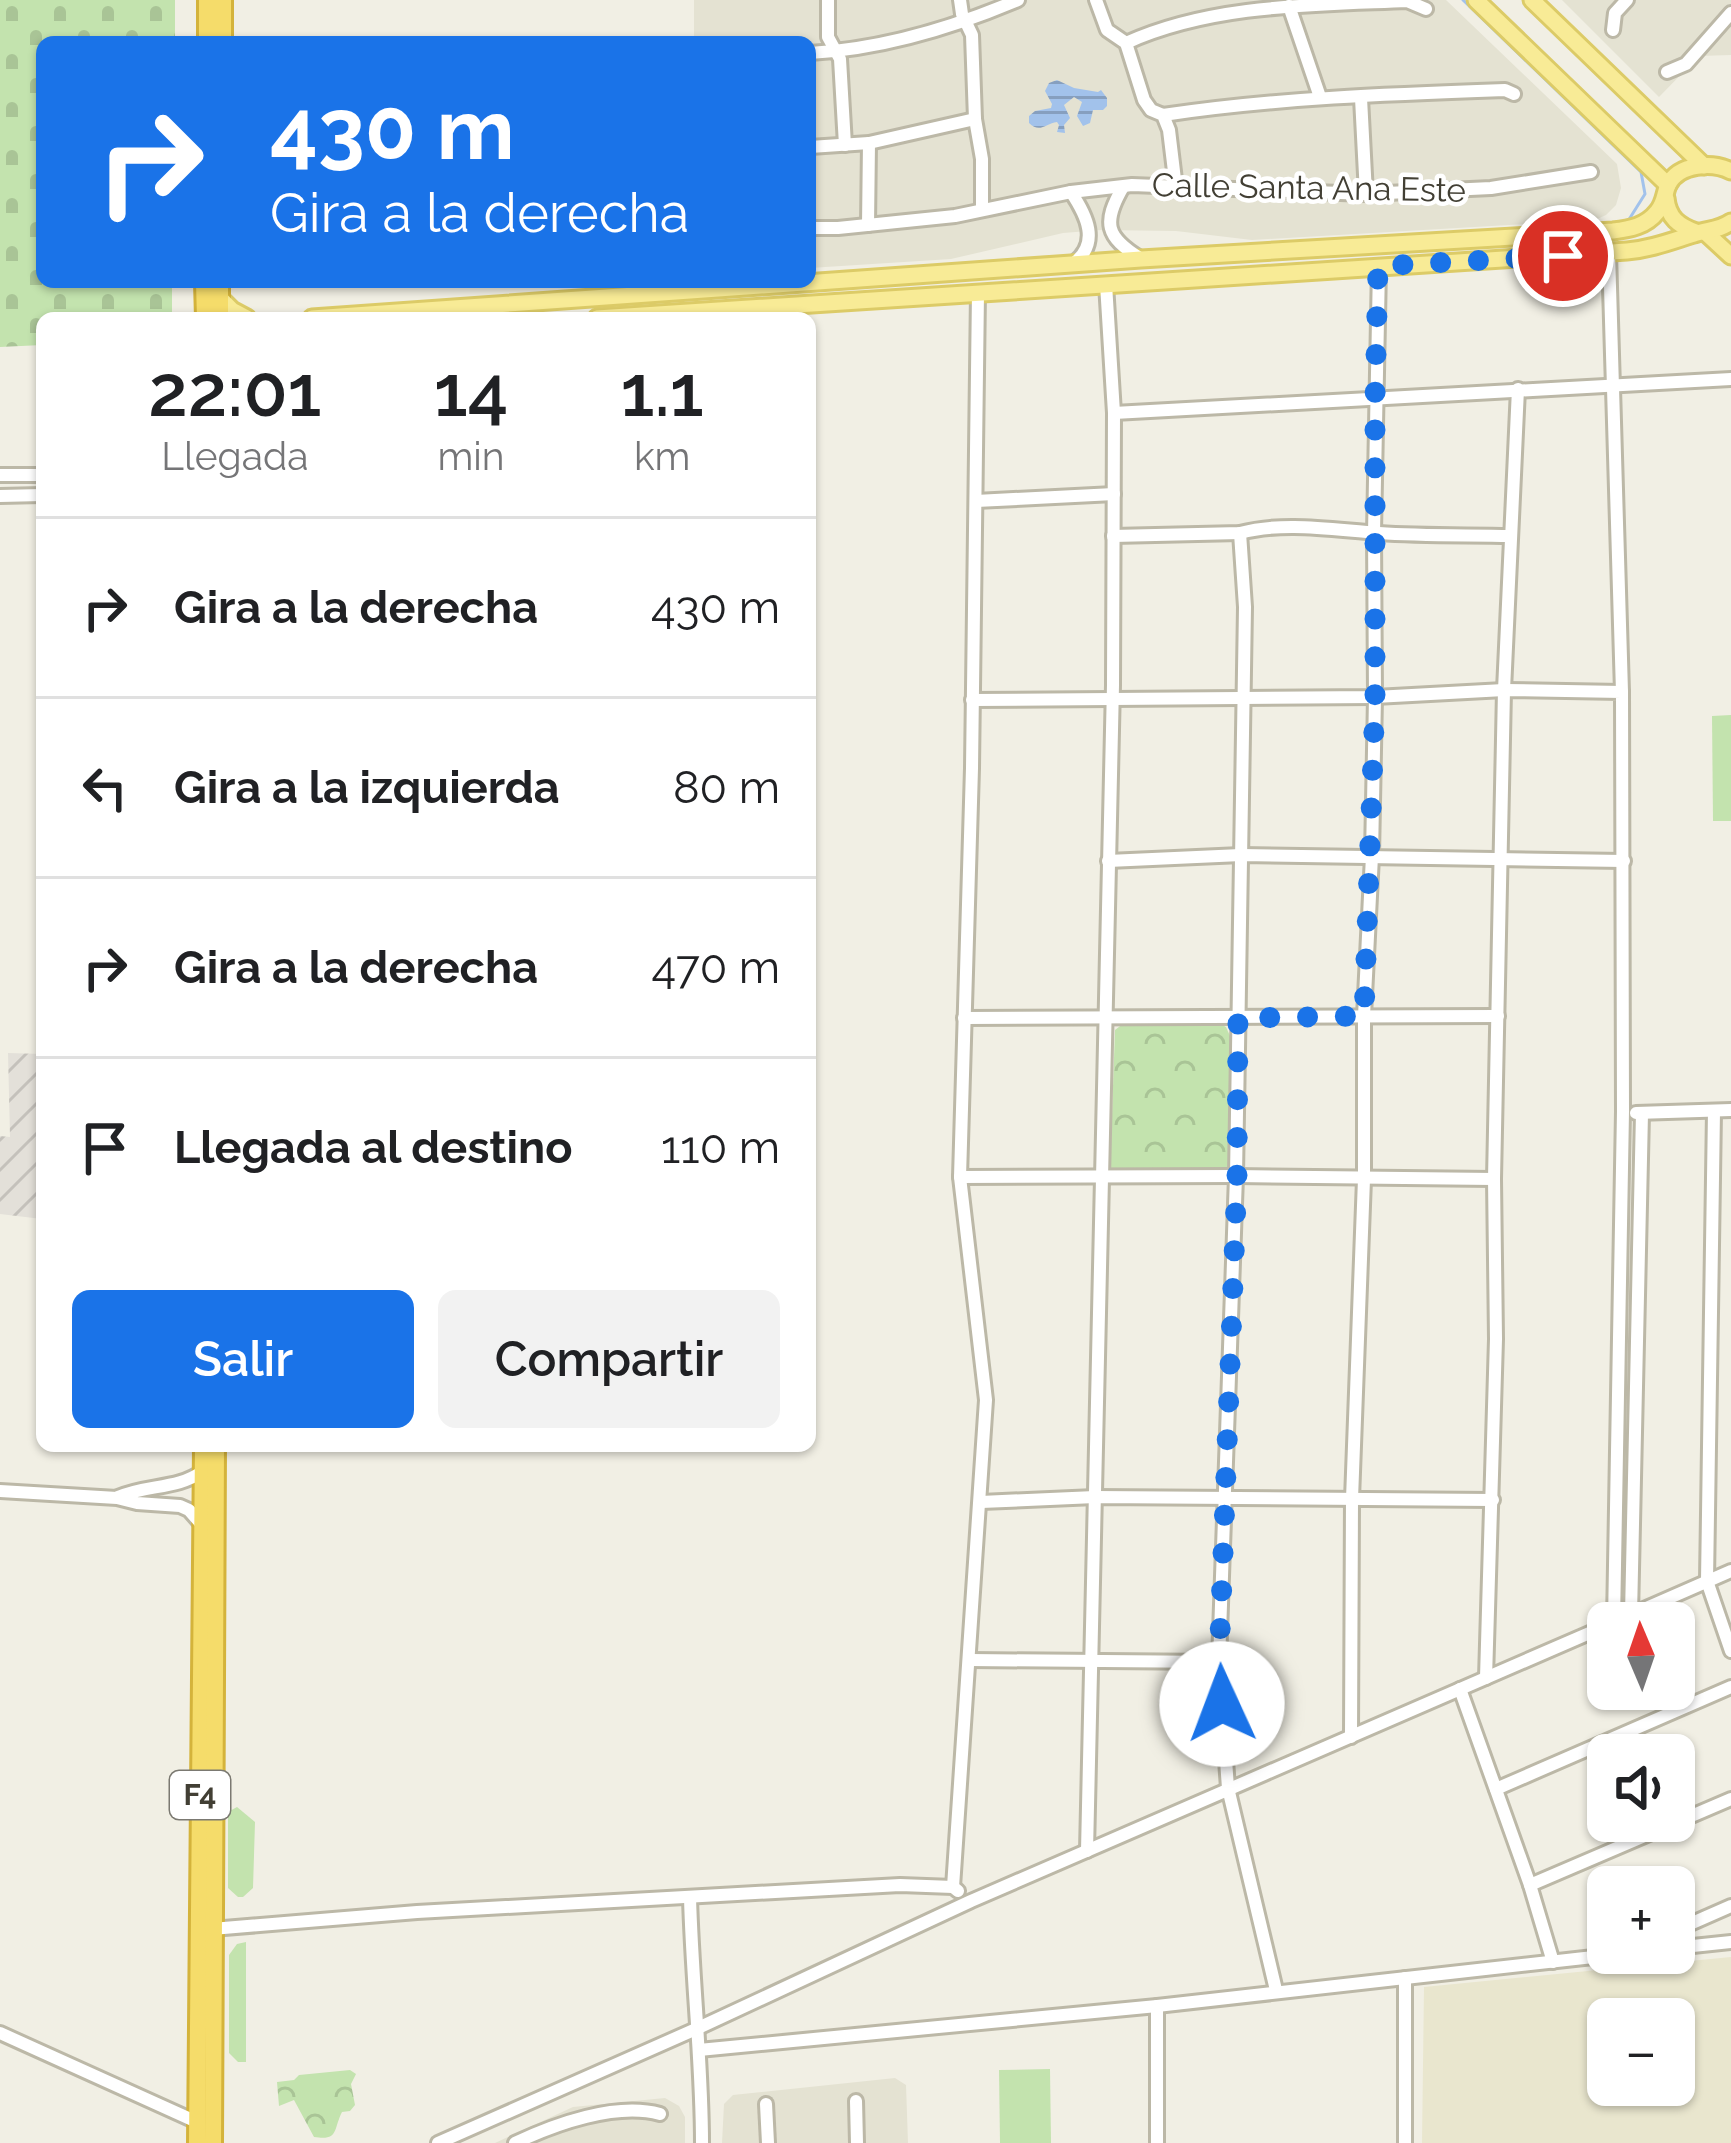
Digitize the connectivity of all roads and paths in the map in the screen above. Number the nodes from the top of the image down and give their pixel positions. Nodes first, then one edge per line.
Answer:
1 (207, 0) edge
2 (223, 0) edge
3 (828, 0) edge
4 (959, 0) edge
5 (1018, 0) edge
6 (1096, 0) edge
7 (1476, 0) edge
8 (1532, 0) edge
9 (1627, 0) edge
10 (1256, 4) edge
11 (1289, 6) junction
12 (1426, 9) dead end
13 (1731, 13) edge
14 (968, 22) junction
15 (1613, 31) dead end
16 (207, 36) edge
17 (223, 36) edge
18 (1126, 44) junction
19 (835, 51) junction
20 (816, 53) edge
21 (1666, 72) dead end
22 (1514, 94) dead end
23 (1320, 97) junction
24 (1361, 98) junction
25 (1163, 115) junction
26 (975, 119) junction
27 (869, 143) junction
28 (845, 145) junction
29 (816, 147) edge
30 (1704, 166) junction
31 (1729, 167) edge
32 (1591, 172) dead end
33 (1124, 187) junction
34 (1176, 188) junction
35 (1072, 192) junction
36 (1667, 192) junction
37 (1366, 194) junction
38 (982, 210) junction
39 (1731, 222) edge
40 (868, 225) junction
41 (816, 228) edge
42 (1701, 232) junction
43 (1609, 253) junction
44 (1211, 256) junction
45 (1731, 256) edge
46 (1141, 259) junction
47 (1075, 263) junction
48 (1378, 266) junction
49 (995, 269) junction
50 (1211, 277) junction
51 (816, 282) edge
52 (1106, 284) junction
53 (742, 288) edge
54 (987, 292) junction
55 (676, 293) junction
56 (399, 312) edge
57 (679, 312) joint
58 (1731, 379) edge
59 (1613, 385) junction
60 (1518, 389) junction
61 (1375, 399) junction
62 (1114, 413) junction
63 (0, 475) edge
64 (36, 475) edge
65 (1114, 494) junction
66 (36, 495) edge
67 (0, 496) edge
68 (976, 501) junction
69 (1240, 533) junction
70 (1374, 533) junction
71 (1113, 536) junction
72 (1510, 536) junction
73 (1504, 690) junction
74 (1622, 692) junction
75 (1112, 698) junction
76 (1375, 698) junction
77 (1244, 699) junction
78 (972, 700) junction
79 (1241, 855) junction
80 (1372, 856) junction
81 (1500, 859) junction
82 (1108, 860) junction
83 (1624, 861) junction
84 (1104, 1016) junction
85 (1364, 1016) junction
86 (1498, 1016) junction
87 (964, 1018) junction
88 (1238, 1018) junction
89 (1731, 1110) edge
90 (1714, 1111) junction
91 (1623, 1112) junction
92 (1642, 1113) junction
93 (1102, 1176) junction
94 (1237, 1176) junction
95 (960, 1177) junction
96 (1364, 1179) junction
97 (1494, 1179) junction
98 (203, 1452) edge
99 (216, 1452) edge
100 (203, 1471) junction
101 (0, 1491) edge
102 (1095, 1497) junction
103 (117, 1498) junction
104 (1224, 1499) junction
105 (1352, 1499) junction
106 (1493, 1500) junction
107 (981, 1502) junction
108 (202, 1525) junction
109 (1731, 1571) edge
110 (1707, 1581) junction
111 (1611, 1602) edge
112 (1631, 1602) edge
113 (1660, 1602) edge
114 (1587, 1634) edge
115 (1731, 1651) edge
116 (970, 1660) junction
117 (1089, 1660) junction
118 (1219, 1662) junction
119 (1486, 1678) junction
120 (1731, 1688) edge
121 (1460, 1689) junction
122 (1351, 1737) junction
123 (1228, 1788) junction
124 (1496, 1789) junction
125 (1731, 1799) edge
126 (1087, 1851) junction
127 (1530, 1885) junction
128 (953, 1887) junction
129 (690, 1897) junction
130 (971, 1901) junction
131 (1731, 1906) edge
132 (1695, 1922) edge
133 (212, 1928) junction
134 (1731, 1942) edge
135 (1695, 1946) edge
136 (1587, 1957) edge
137 (1553, 1961) junction
138 (1405, 1978) junction
139 (1276, 1990) junction
140 (1157, 2006) junction
141 (696, 2029) junction
142 (0, 2033) edge
143 (699, 2050) junction
144 (856, 2102) dead end
145 (766, 2104) dead end
146 (660, 2114) dead end
147 (197, 2122) junction
148 (197, 2143) edge
149 (213, 2143) edge
150 (438, 2143) edge
151 (515, 2143) edge
152 (701, 2143) edge
153 (768, 2143) edge
154 (856, 2143) edge
155 (1156, 2143) edge
156 (1405, 2143) edge

1 - 16 highway
2 - 17 highway
3 - 19 street
4 - 14 street
5 - 14 street
6 - 18 street
7 - 36 main road
8 - 30 main road
9 - 15 street
10 - 11 street
10 - 18 street
11 - 12 street
11 - 23 street
13 - 21 street
14 - 19 street
14 - 26 street
18 - 25 street
19 - 20 street
19 - 28 street
22 - 24 street
23 - 24 street
23 - 25 street
24 - 37 street
25 - 34 street
26 - 27 street
26 - 38 street
27 - 28 street
27 - 40 street
28 - 29 street
30 - 31 main road
30 - 36 main road
32 - 37 street, Calle Santa Ana Este
33 - 34 street, Calle Santa Ana Este
33 - 35 street, Calle Santa Ana Este
33 - 46 street
34 - 37 street, Calle Santa Ana Este
35 - 38 street, Calle Santa Ana Este
35 - 47 street
36 - 42 main road
36 - 44 main road
38 - 40 street, Calle Santa Ana Este
39 - 42 main road
40 - 41 street, Calle Santa Ana Este
42 - 43 main road
42 - 45 main road
43 - 48 main road
43 - 59 street
44 - 46 main road
44 - 50 main road
46 - 47 main road
47 - 49 main road
48 - 50 main road
48 - 61 street
49 - 51 main road
49 - 54 main road
50 - 52 main road
52 - 54 main road
52 - 62 street
53 - 55 main road
54 - 57 main road
54 - 68 street
55 - 56 main road
55 - 57 main road
58 - 59 street
59 - 60 street
59 - 74 street
60 - 61 street
60 - 72 street
61 - 62 street
61 - 70 street
62 - 65 street
63 - 64 street
65 - 68 street
65 - 71 street
66 - 67 street
68 - 78 street
69 - 70 street
69 - 71 street
69 - 77 street
70 - 72 street
70 - 76 street
71 - 75 street
72 - 73 street
73 - 74 street
73 - 76 street
73 - 81 street
74 - 83 street
75 - 77 street
75 - 78 street
75 - 82 street
76 - 77 street
76 - 80 street
77 - 79 street
78 - 87 street
79 - 80 street
79 - 82 street
79 - 88 street
80 - 81 street
80 - 85 street
81 - 83 street
81 - 86 street
82 - 84 street
83 - 91 street
84 - 87 street
84 - 88 street
84 - 93 street
85 - 86 street
85 - 88 street
85 - 96 street
86 - 97 street
87 - 95 street
88 - 94 street
89 - 90 street
90 - 92 street
90 - 110 street
91 - 92 street
91 - 111 street
92 - 112 street
93 - 94 street
93 - 95 street
93 - 102 street
94 - 96 street
94 - 104 street
95 - 107 street
96 - 97 street
96 - 105 street
97 - 106 street
98 - 100 highway, F4
99 - 133 highway, F4
100 - 103 street
100 - 108 highway, F4
101 - 103 street
102 - 104 street
102 - 107 street
102 - 117 street
103 - 108 street
104 - 105 street
104 - 118 street
105 - 106 street
105 - 122 street
106 - 119 street
107 - 116 street
108 - 147 highway, F4
109 - 110 street
110 - 113 street
110 - 115 street
114 - 119 street
116 - 117 street
116 - 128 street
117 - 118 street
117 - 126 street
118 - 123 street
119 - 121 street
120 - 124 street
121 - 122 street
121 - 124 street
122 - 123 street
123 - 126 street
123 - 139 street
124 - 127 street
125 - 127 street
126 - 130 street
127 - 137 street
128 - 129 street
128 - 130 street
129 - 133 street
129 - 141 street
130 - 141 street
131 - 132 street
133 - 149 highway, F4
134 - 135 street
136 - 137 street
137 - 138 street
138 - 139 street
138 - 156 street
139 - 140 street
140 - 143 street
140 - 155 street
141 - 143 street
141 - 150 street
142 - 147 street
143 - 152 street
144 - 154 street
145 - 153 street
146 - 151 street
147 - 148 highway, F4

